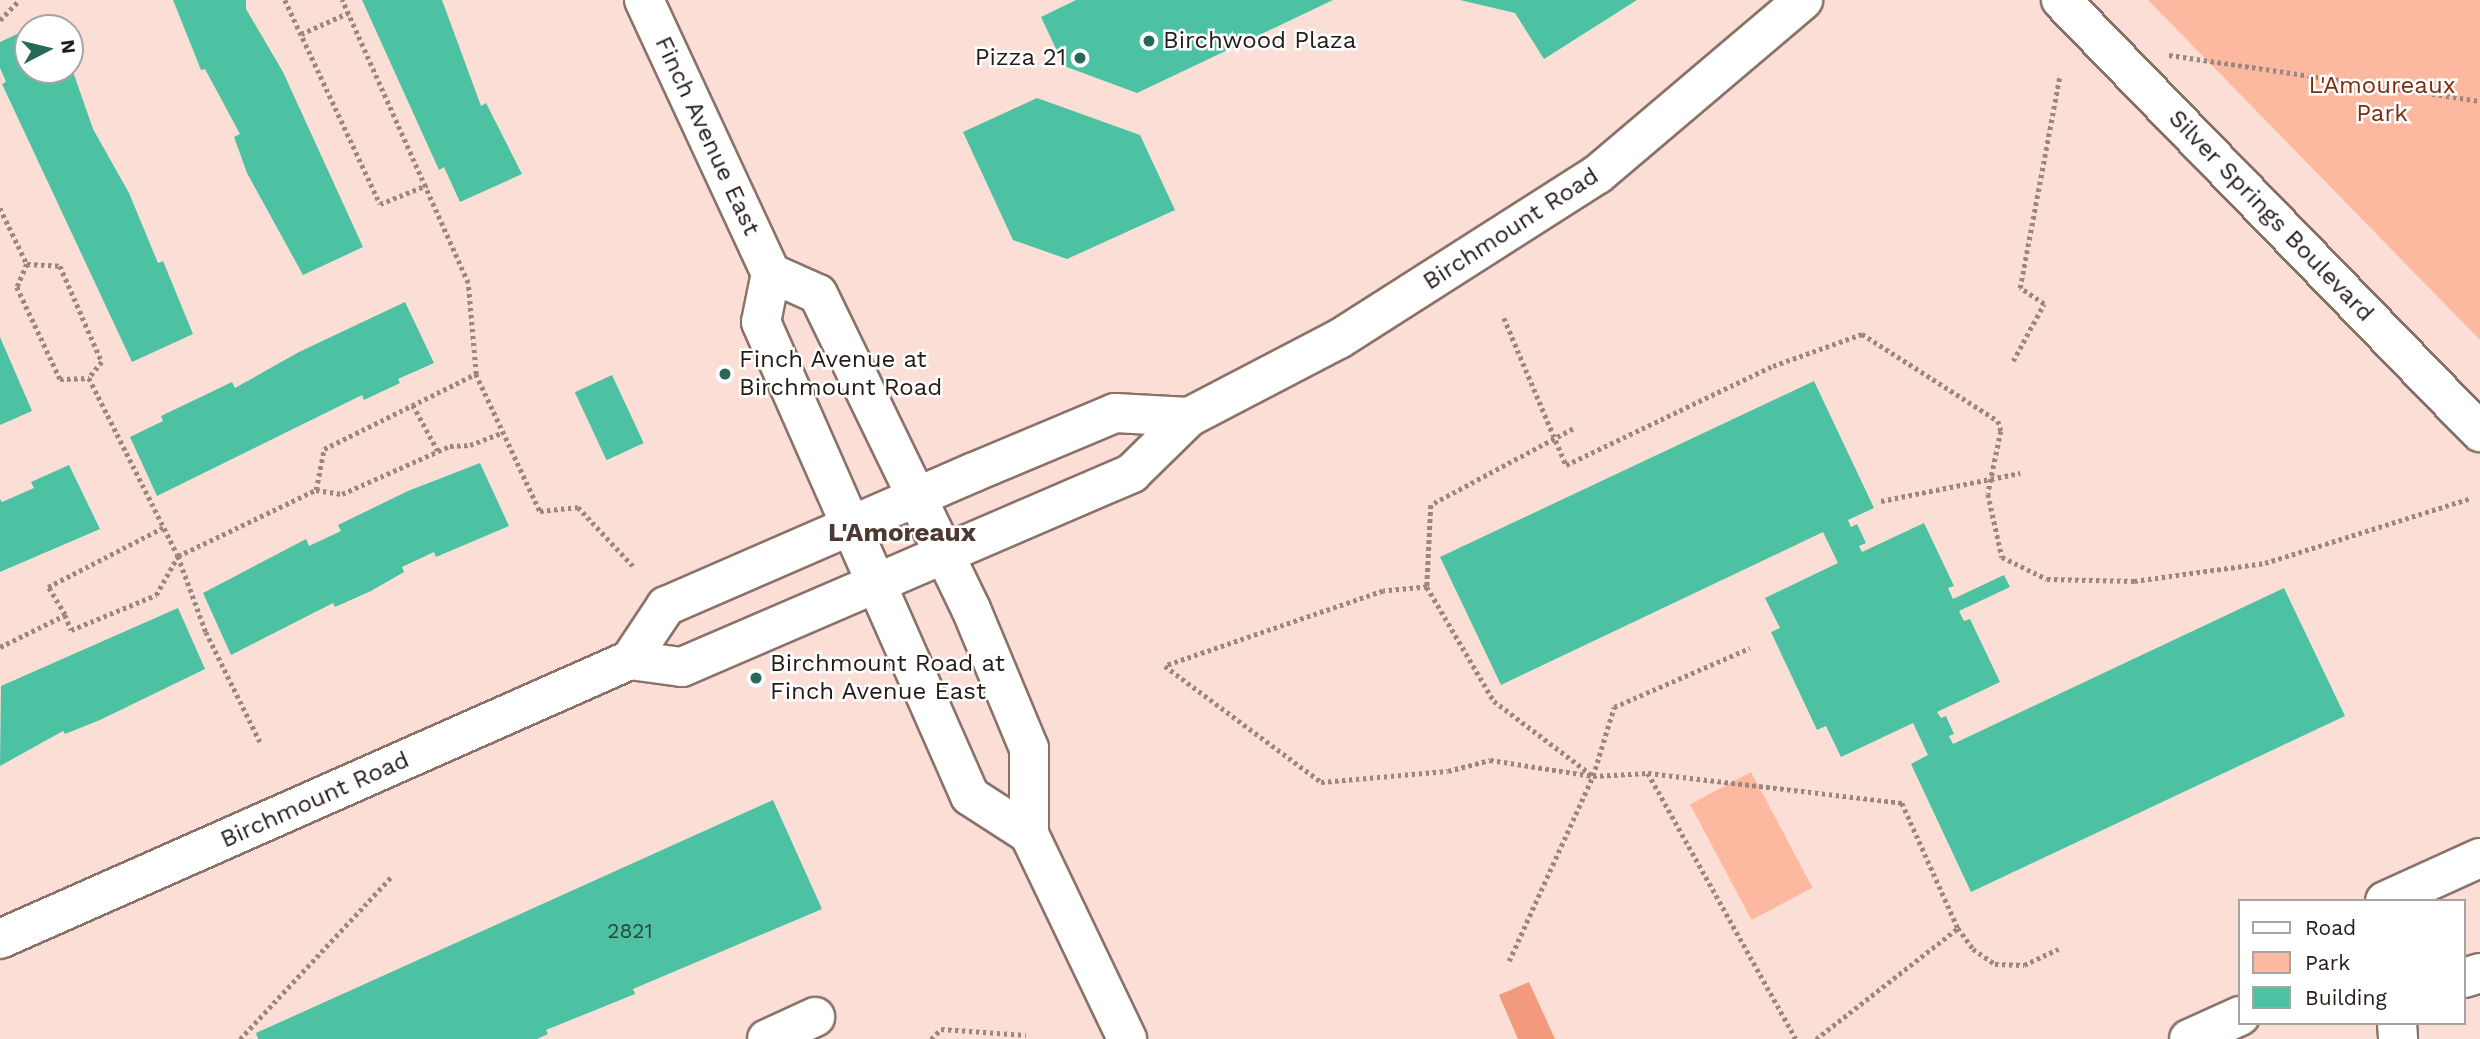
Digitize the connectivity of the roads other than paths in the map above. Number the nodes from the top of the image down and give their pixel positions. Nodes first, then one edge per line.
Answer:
1 (644, 0) edge
2 (1803, 0) edge
3 (2061, 0) edge
4 (771, 273) junction
5 (1189, 417) junction
6 (2480, 432) edge
7 (917, 498) junction
8 (850, 527) junction
9 (944, 555) junction
10 (875, 583) junction
11 (629, 660) junction
12 (1029, 834) junction
13 (2480, 858) edge
14 (2389, 899) edge
15 (0, 939) edge
16 (815, 1017) dead end
17 (2238, 1017) edge
18 (767, 1039) edge
19 (1126, 1039) edge
20 (2189, 1039) edge

1 - 4 main road, Finch Avenue East
2 - 5 main road, Birchmount Road
3 - 6 main road, Silver Springs Boulevard
4 - 7 main road
4 - 8 main road
5 - 7 main road
5 - 9 main road, Birchmount Road
7 - 8 main road
7 - 9 main road
8 - 10 main road
8 - 11 main road
9 - 10 main road, Birchmount Road
9 - 12 main road
10 - 11 main road, Birchmount Road
10 - 12 main road
11 - 15 main road, Birchmount Road
12 - 19 main road
13 - 14 main road
16 - 18 main road
17 - 20 main road

